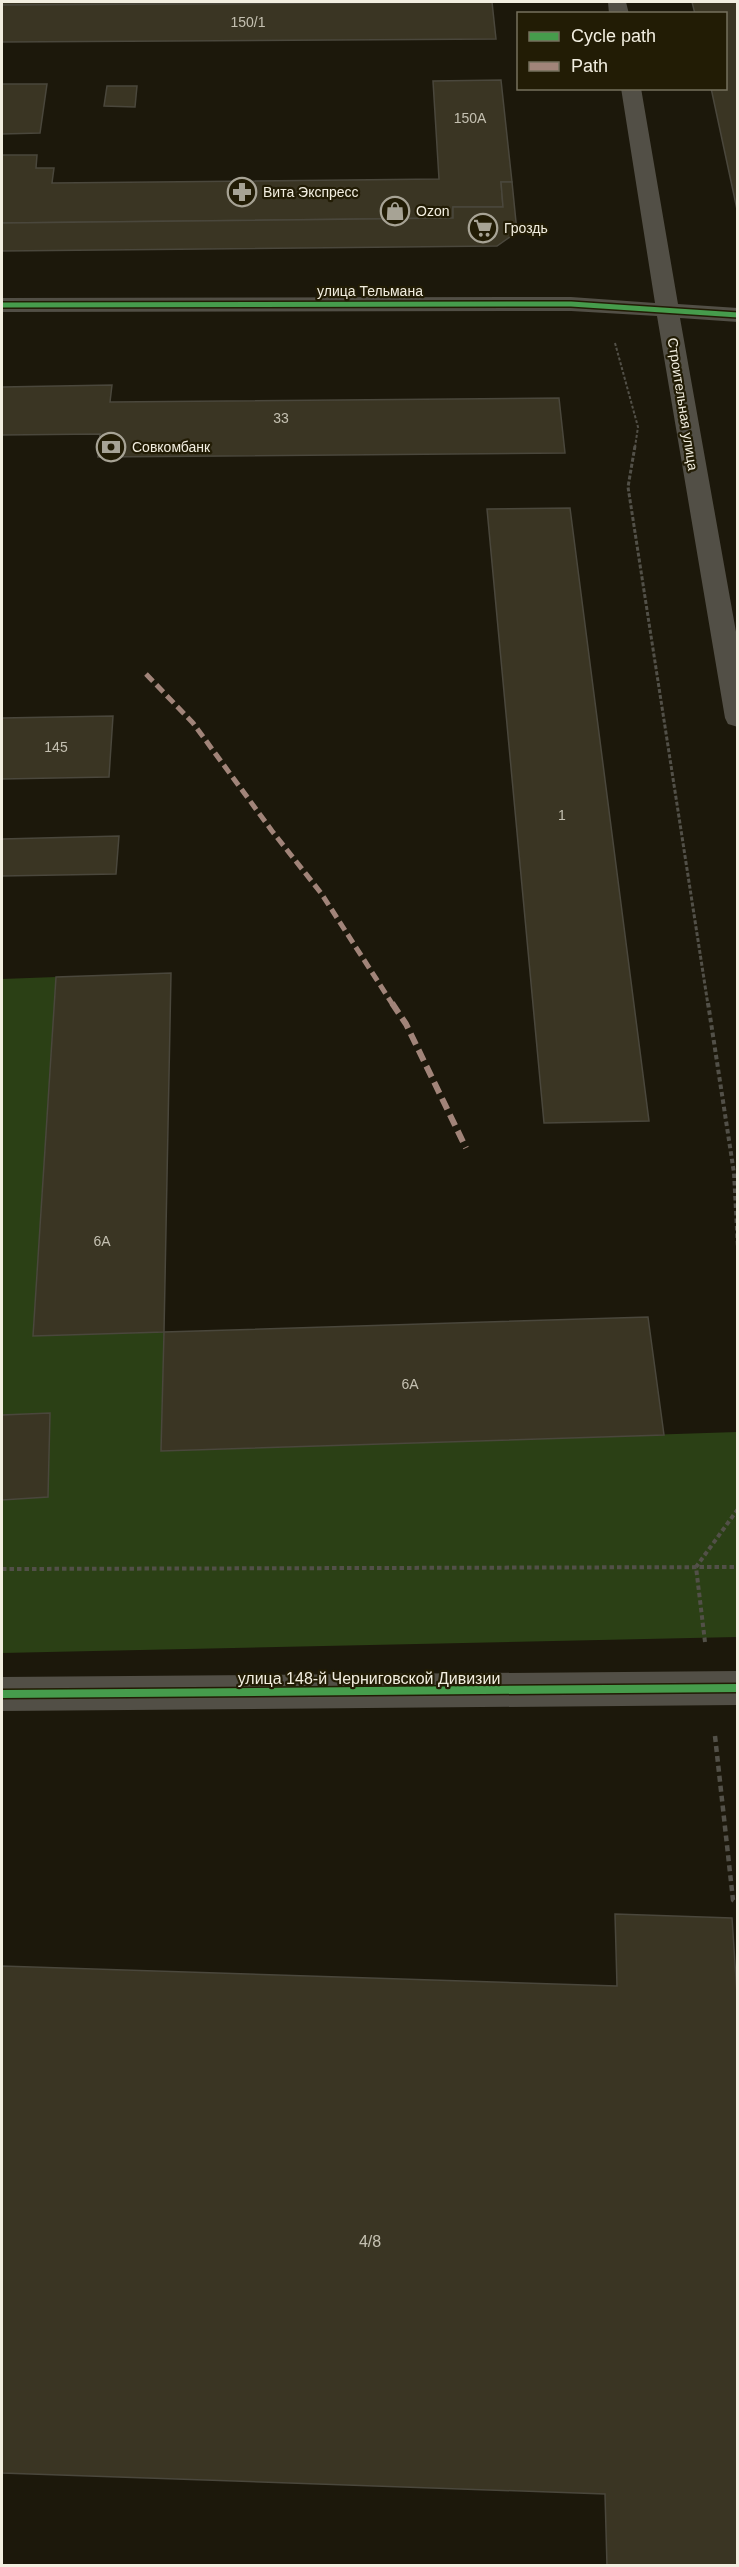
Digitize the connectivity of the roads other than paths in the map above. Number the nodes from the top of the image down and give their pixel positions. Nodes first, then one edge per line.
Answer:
1 (631, 90) edge
2 (2, 305) edge
3 (669, 311) junction
4 (738, 315) edge
5 (738, 718) edge
6 (738, 1688) edge
7 (2, 1694) edge

1 - 3 street, Строительная улица
2 - 3 street, улица Тельмана
3 - 4 street, улица Тельмана
3 - 5 street, Строительная улица
6 - 7 street, улица 148-й Черниговской Дивизии

